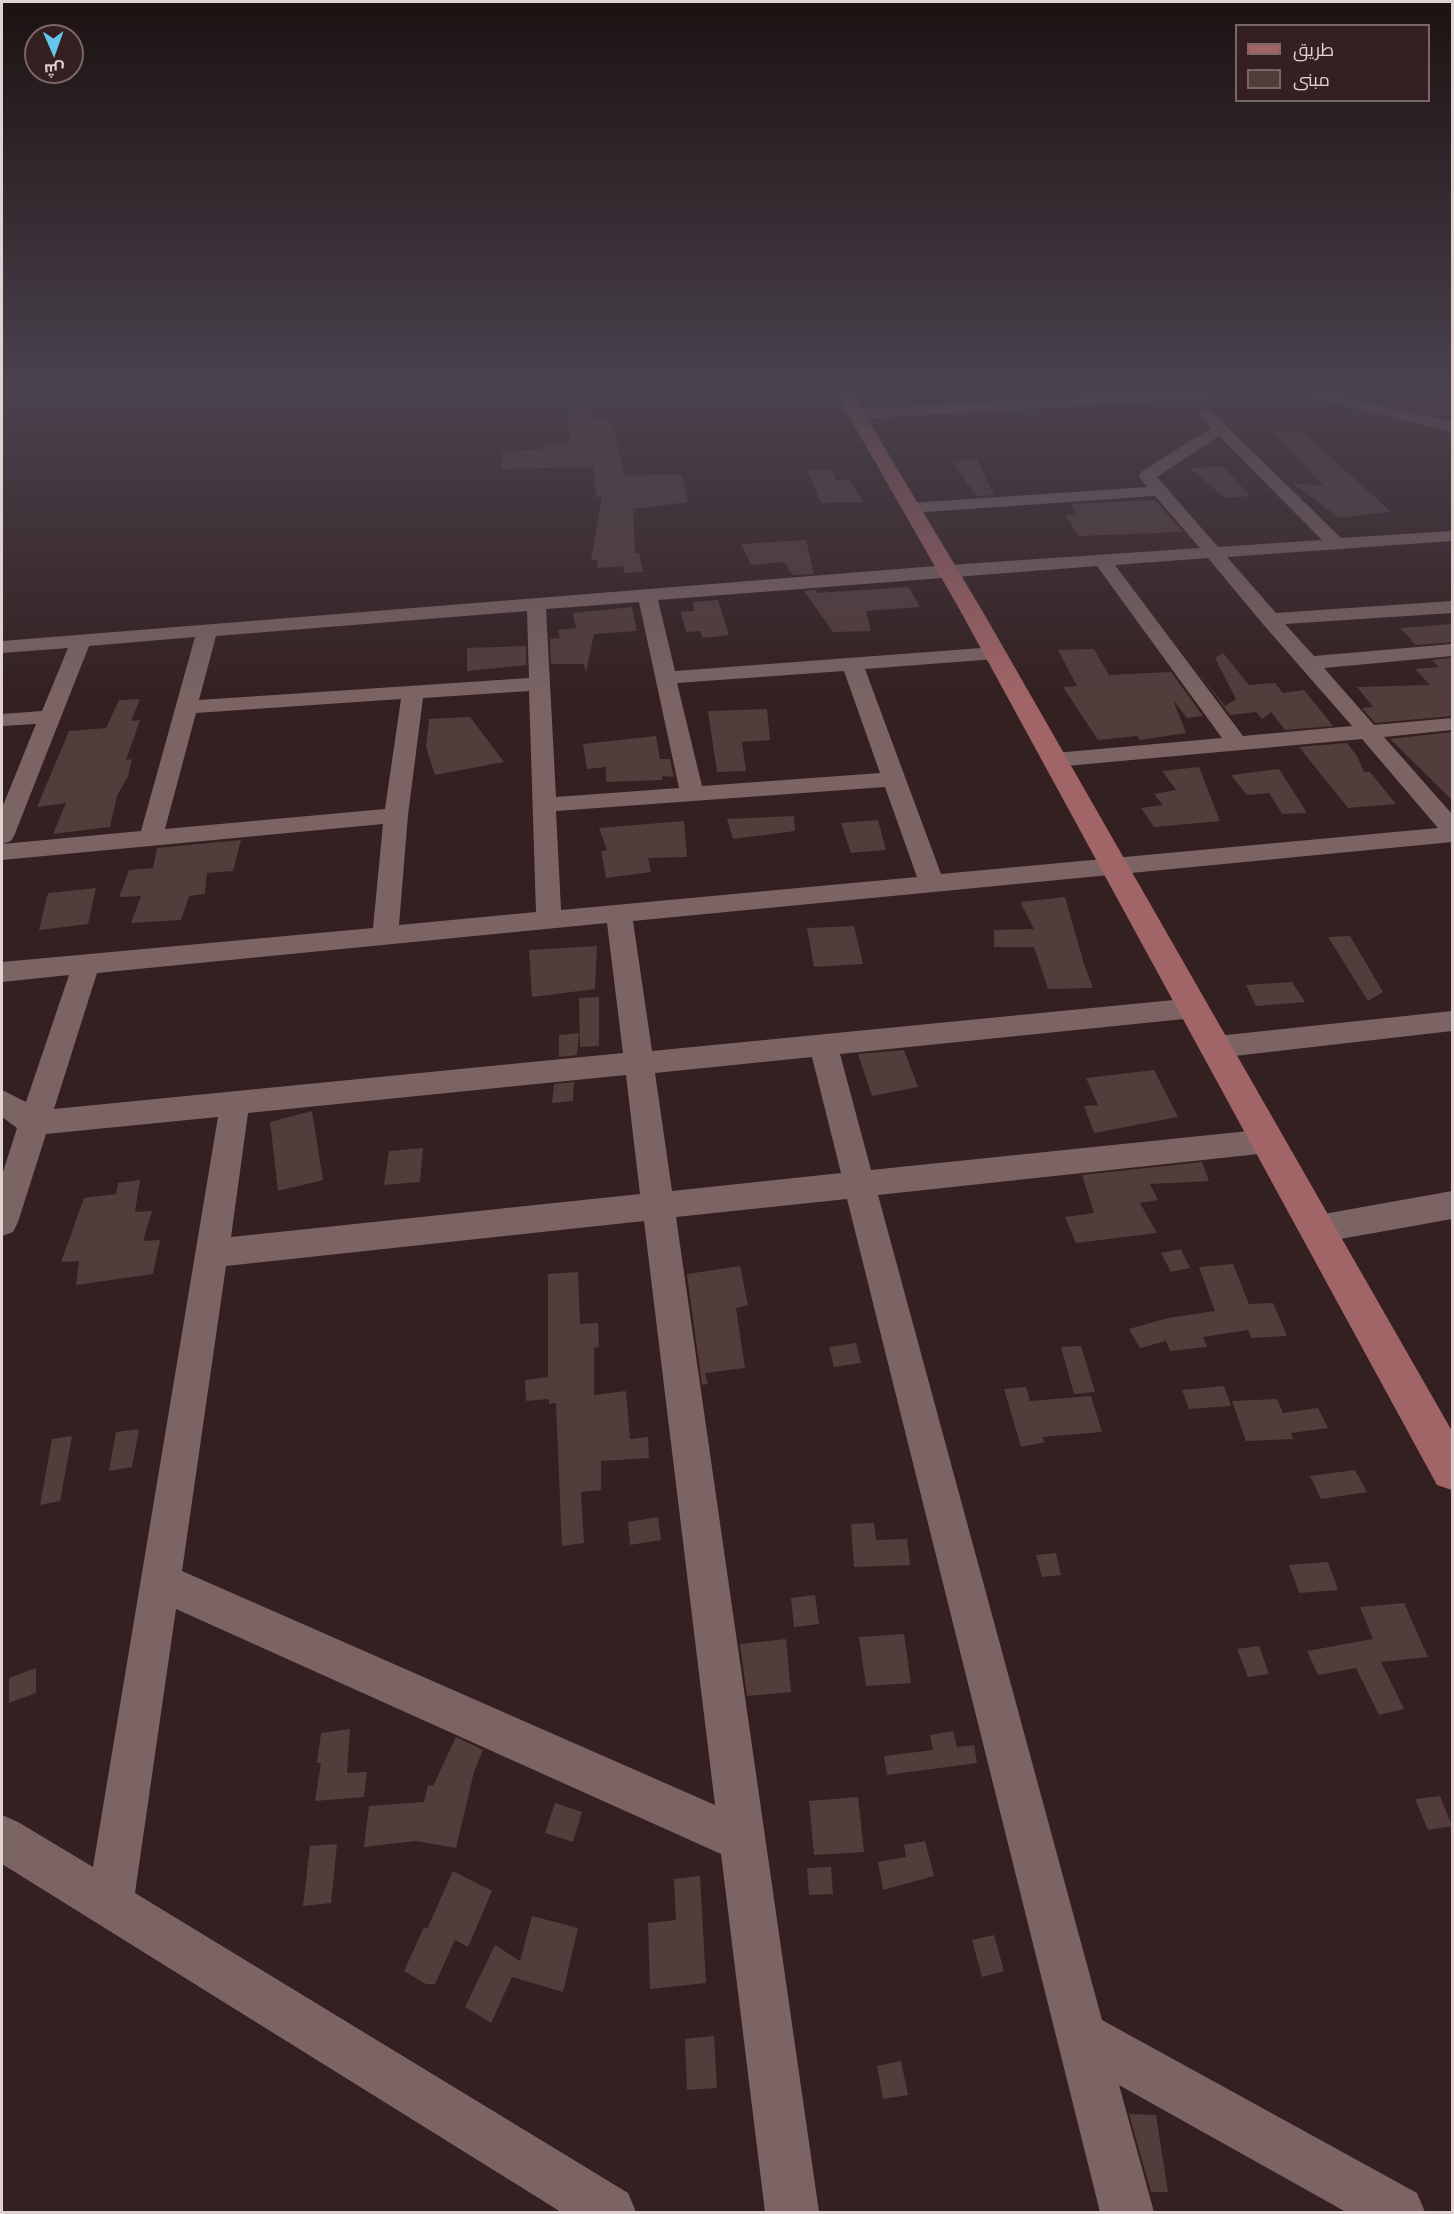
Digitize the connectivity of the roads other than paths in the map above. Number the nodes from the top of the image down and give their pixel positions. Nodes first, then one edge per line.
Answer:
1 (902, 493) edge
2 (1125, 493) edge
3 (1161, 493) edge
4 (1285, 493) edge
5 (911, 508) junction
6 (1452, 536) edge
7 (1336, 544) junction
8 (1211, 553) junction
9 (1102, 561) junction
10 (948, 571) junction
11 (647, 595) junction
12 (536, 604) junction
13 (1449, 615) edge
14 (1269, 619) junction
15 (207, 631) junction
16 (81, 641) junction
17 (2, 647) edge
18 (1452, 650) edge
19 (995, 653) junction
20 (852, 663) junction
21 (1307, 663) junction
22 (666, 678) junction
23 (539, 684) junction
24 (413, 692) junction
25 (187, 707) junction
26 (50, 717) junction
27 (2, 720) edge
28 (1452, 724) edge
29 (1367, 732) junction
30 (1237, 744) junction
31 (1055, 760) junction
32 (894, 779) junction
33 (692, 794) junction
34 (544, 805) junction
35 (396, 815) junction
36 (1452, 829) edge
37 (1452, 834) edge
38 (2, 836) edge
39 (151, 838) junction
40 (2, 852) edge
41 (1114, 866) junction
42 (932, 884) junction
43 (619, 914) junction
44 (549, 920) junction
45 (385, 936) junction
46 (86, 964) junction
47 (2, 972) edge
48 (1194, 1008) junction
49 (1452, 1021) edge
50 (823, 1045) junction
51 (1217, 1047) junction
52 (639, 1063) junction
53 (2, 1102) edge
54 (235, 1103) junction
55 (34, 1123) junction
56 (1268, 1141) junction
57 (858, 1184) junction
58 (1452, 1205) edge
59 (657, 1206) junction
60 (2, 1222) edge
61 (1318, 1229) junction
62 (212, 1253) junction
63 (1452, 1470) edge
64 (161, 1582) junction
65 (2, 1838) edge
66 (743, 1840) junction
67 (110, 1905) junction
68 (1080, 2035) junction
69 (609, 2212) edge
70 (792, 2212) edge
71 (1127, 2212) edge
72 (1398, 2212) edge

1 - 5 main road
2 - 5 street
3 - 8 street
4 - 7 street
5 - 10 main road
6 - 7 street
7 - 8 street
8 - 9 street
8 - 14 street
9 - 10 street
9 - 30 street
10 - 11 street
10 - 19 main road
11 - 12 street
11 - 22 street
12 - 15 street
12 - 23 street
13 - 14 street
14 - 21 street
15 - 16 street
15 - 25 street
16 - 17 street
16 - 26 street
18 - 21 street
19 - 20 street
19 - 31 main road
20 - 22 street
20 - 32 street
21 - 29 street
22 - 33 street
23 - 24 street
23 - 34 street
24 - 25 street
24 - 35 street
25 - 39 street
26 - 27 street
26 - 38 street
28 - 29 street
29 - 30 street
29 - 36 street
30 - 31 street
31 - 41 main road
32 - 33 street
32 - 42 street
33 - 34 street
34 - 44 street
35 - 39 street
35 - 45 street
37 - 41 street
39 - 40 street
41 - 42 street
41 - 48 main road
42 - 43 street
43 - 44 street
43 - 52 street
44 - 45 street
45 - 46 street
46 - 47 street
46 - 55 street
48 - 50 street
48 - 51 main road
49 - 51 street
50 - 52 street
50 - 57 street
51 - 56 main road
52 - 54 street
52 - 59 street
53 - 55 street
54 - 55 street
54 - 62 street
55 - 60 street
56 - 57 street
56 - 61 main road
57 - 59 street
57 - 68 street
58 - 61 street
59 - 62 street
59 - 66 street
61 - 63 main road
62 - 64 street
64 - 66 street
64 - 67 street
65 - 67 street
66 - 70 street
67 - 69 street
68 - 71 street
68 - 72 street

